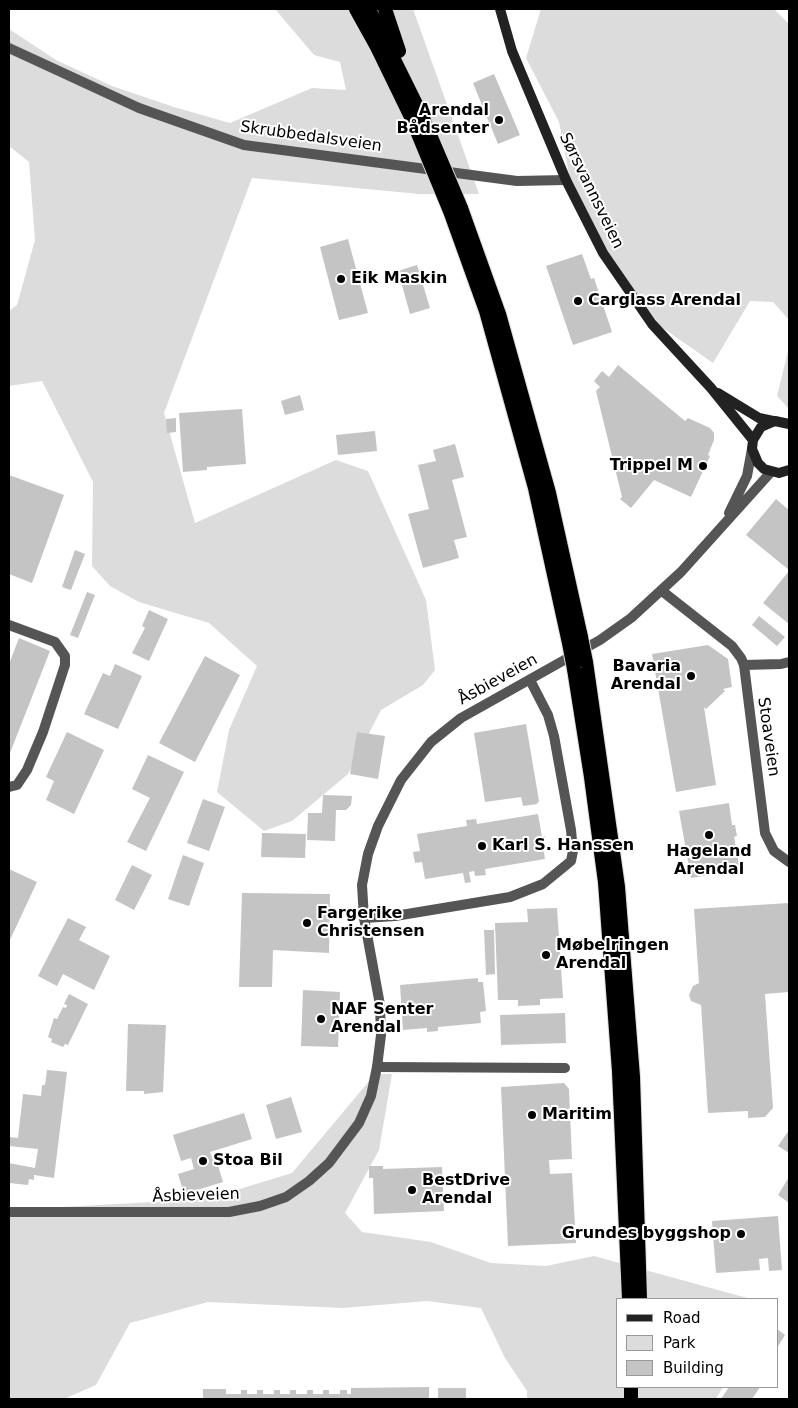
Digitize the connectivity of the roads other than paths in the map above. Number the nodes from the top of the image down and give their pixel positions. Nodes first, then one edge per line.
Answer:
1 (356, 9) edge
2 (370, 9) edge
3 (385, 9) edge
4 (500, 9) edge
5 (9, 48) edge
6 (417, 118) junction
7 (566, 180) junction
8 (711, 388) junction
9 (775, 421) junction
10 (789, 424) edge
11 (752, 445) junction
12 (782, 472) edge
13 (723, 525) junction
14 (662, 591) junction
15 (9, 625) edge
16 (789, 662) edge
17 (744, 665) junction
18 (580, 666) junction
19 (530, 680) junction
20 (9, 787) edge
21 (789, 862) edge
22 (364, 918) junction
23 (377, 1067) junction
24 (565, 1068) dead end
25 (9, 1212) edge
26 (629, 1298) edge
27 (640, 1298) edge

1 - 6 highway
2 - 6 highway
3 - 6 highway
4 - 7 main road, Sørsvannsveien
5 - 7 street, Skrubbedalsveien
6 - 18 highway, bridge
7 - 8 main road, Sørsvannsveien
8 - 9 main road, Sørsvannsveien
8 - 11 main road, Sørsvannsveien
9 - 10 main road, Sørsvannsveien
9 - 11 main road
11 - 12 main road, Sørsvannsveien
11 - 13 street, Åsbieveien
12 - 13 street, Åsbieveien
13 - 14 street, Åsbieveien
14 - 17 street, Stoaveien
14 - 19 street, Åsbieveien
15 - 20 street
16 - 17 street
17 - 21 street, Stoaveien
18 - 26 highway
18 - 27 highway
19 - 22 street, Åsbieveien
19 - 22 street
22 - 23 street, Åsbieveien
23 - 24 street
23 - 25 street, Åsbieveien

